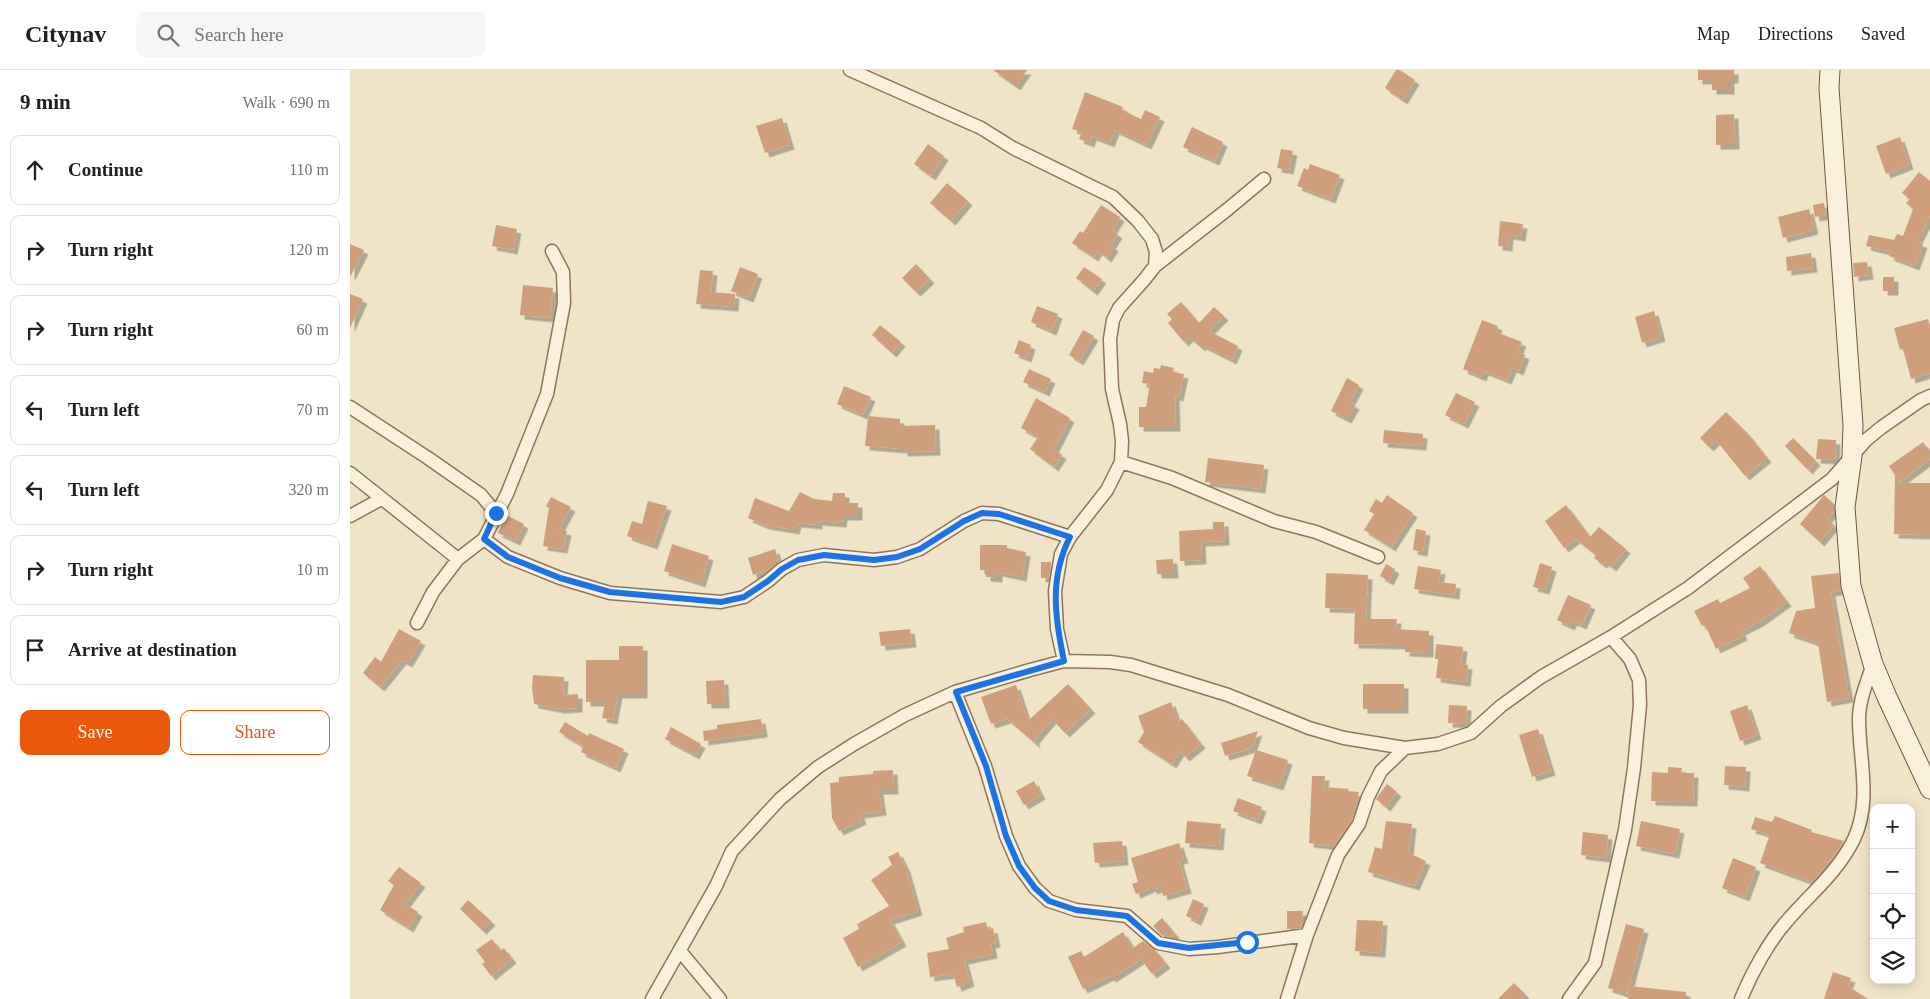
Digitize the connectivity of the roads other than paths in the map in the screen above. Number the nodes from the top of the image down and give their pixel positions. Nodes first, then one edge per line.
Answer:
1 (850, 70) edge
2 (1830, 70) edge
3 (1264, 179) dead end
4 (552, 251) dead end
5 (1155, 266) junction
6 (1930, 396) edge
7 (350, 407) edge
8 (1852, 456) junction
9 (1122, 462) junction
10 (350, 473) edge
11 (381, 499) junction
12 (496, 513) junction
13 (350, 516) edge
14 (1070, 537) junction
15 (484, 539) junction
16 (1378, 557) dead end
17 (458, 559) junction
18 (416, 623) dead end
19 (1611, 636) junction
20 (1064, 661) junction
21 (1873, 664) junction
22 (956, 692) junction
23 (1405, 748) junction
24 (1930, 789) edge
25 (1307, 936) junction
26 (680, 951) junction
27 (652, 999) edge
28 (720, 999) edge
29 (1287, 999) edge
30 (1569, 999) edge
31 (1741, 999) edge

1 - 5 street
2 - 8 street
3 - 5 street
4 - 12 street
5 - 9 street
6 - 8 street
7 - 12 street
8 - 19 street
8 - 21 street
9 - 14 street
9 - 16 street
10 - 11 street
11 - 13 street
11 - 17 street
12 - 15 street
14 - 15 street
14 - 20 street
15 - 17 street
17 - 18 street
19 - 23 street
19 - 30 street
20 - 22 street
20 - 23 street
21 - 24 street
21 - 31 street
22 - 25 street
22 - 26 street
23 - 25 street
25 - 29 street
26 - 27 street
26 - 28 street

